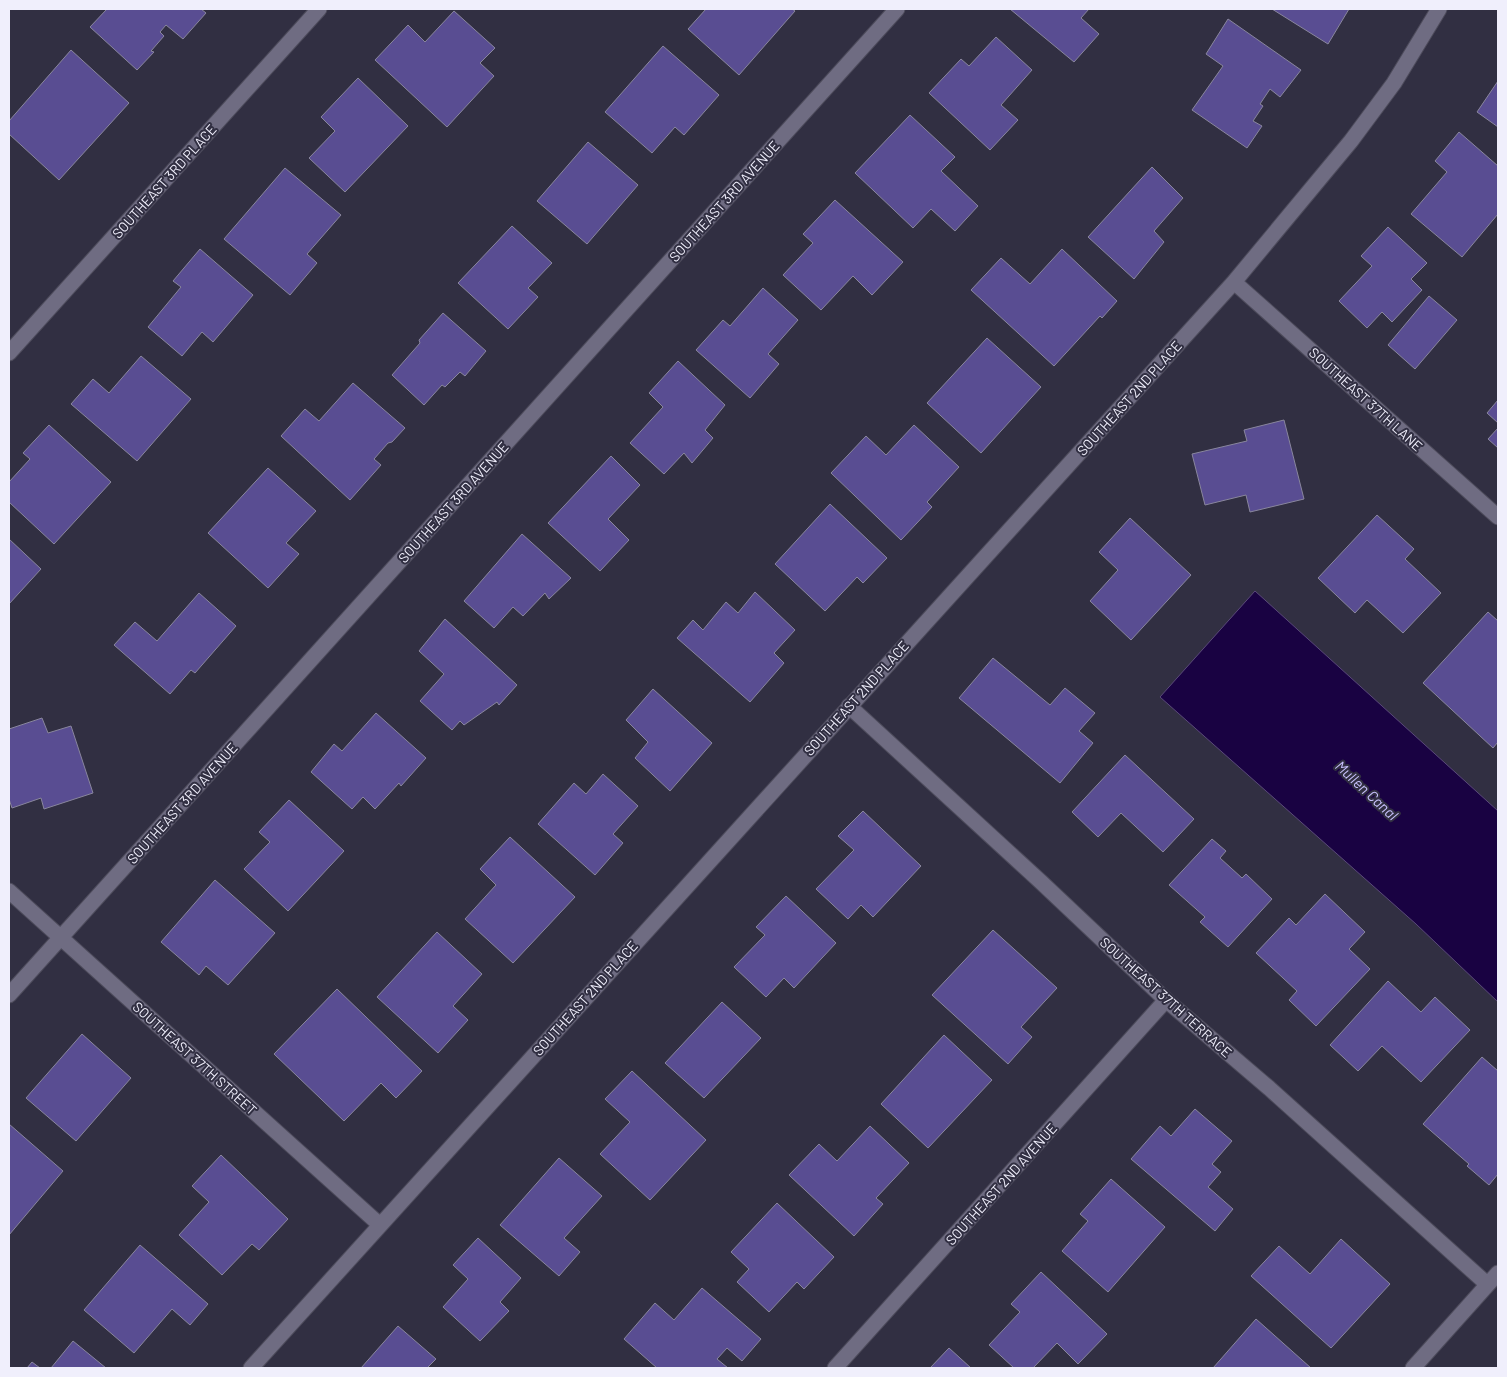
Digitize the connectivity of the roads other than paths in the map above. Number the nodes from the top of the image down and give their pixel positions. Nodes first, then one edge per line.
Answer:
1 (319, 9) edge
2 (897, 9) edge
3 (1439, 9) edge
4 (1234, 282) junction
5 (9, 353) edge
6 (1498, 517) edge
7 (849, 706) junction
8 (9, 890) edge
9 (60, 937) junction
10 (9, 994) edge
11 (1166, 1000) junction
12 (380, 1225) junction
13 (1498, 1273) edge
14 (1487, 1284) junction
15 (250, 1368) edge
16 (835, 1368) edge
17 (1413, 1368) edge

1 - 5 street, SOUTHEAST 3RD PLACE
2 - 9 street, SOUTHEAST 3RD AVENUE
3 - 4 street, SOUTHEAST 2ND PLACE
4 - 6 street, SOUTHEAST 37TH LANE
4 - 7 street, SOUTHEAST 2ND PLACE
7 - 11 street, SOUTHEAST 37TH TERRACE
7 - 12 street, SOUTHEAST 2ND PLACE
8 - 9 street, SOUTHEAST 37TH STREET
9 - 10 street, SOUTHEAST 3RD AVENUE
9 - 12 street, SOUTHEAST 37TH STREET
11 - 14 street, SOUTHEAST 37TH TERRACE
11 - 16 street, SOUTHEAST 2ND AVENUE
12 - 15 street, SOUTHEAST 2ND PLACE
13 - 14 street
14 - 17 street

